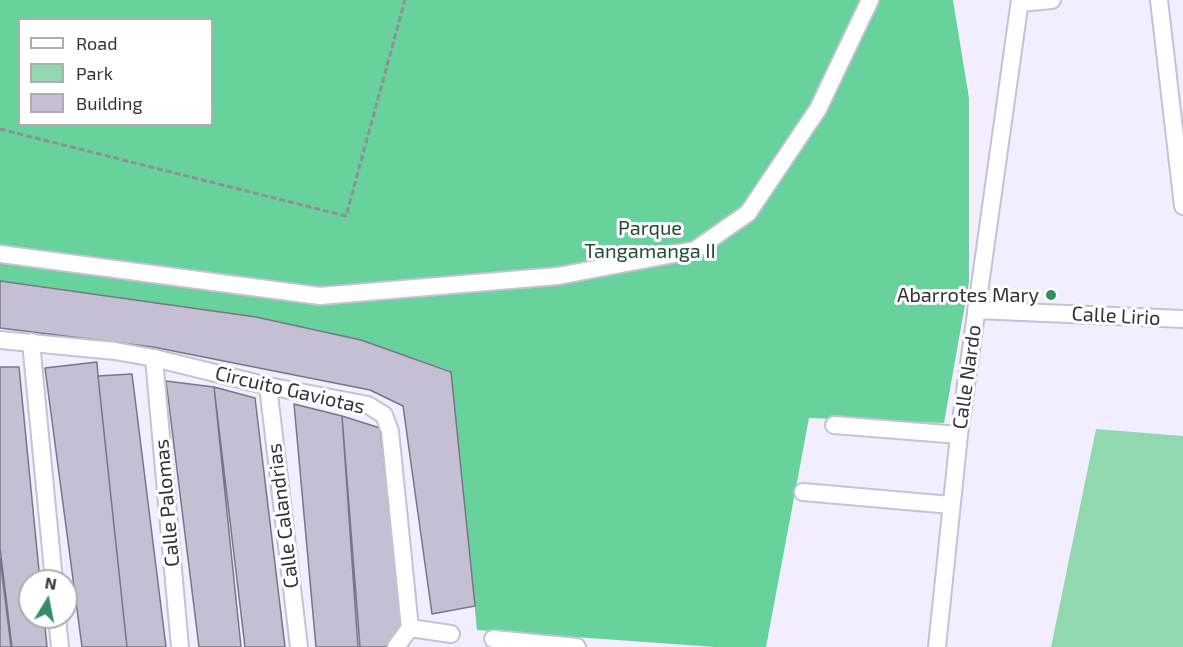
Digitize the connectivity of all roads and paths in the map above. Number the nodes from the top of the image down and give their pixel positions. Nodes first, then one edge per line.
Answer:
1 (405, 0) edge
2 (870, 0) edge
3 (1052, 0) edge
4 (1160, 0) edge
5 (1020, 2) edge
6 (0, 129) edge
7 (1183, 206) edge
8 (0, 254) edge
9 (976, 310) junction
10 (1183, 319) edge
11 (0, 340) edge
12 (31, 342) junction
13 (154, 358) junction
14 (268, 386) junction
15 (834, 425) dead end
16 (959, 435) junction
17 (803, 492) dead end
18 (951, 505) junction
19 (53, 569) edge
20 (410, 628) junction
21 (58, 629) edge
22 (451, 634) dead end
23 (494, 639) dead end
24 (60, 647) edge
25 (180, 647) edge
26 (299, 647) edge
27 (396, 647) edge
28 (577, 647) edge
29 (937, 647) edge

1 - 6 path
2 - 8 street
3 - 5 street
4 - 7 street
5 - 9 street, Calle Nardo
9 - 10 street, Calle Lirio
9 - 16 street, Calle Nardo
11 - 12 street, Circuito Gaviotas
12 - 13 street, Circuito Gaviotas
12 - 19 street
13 - 14 street, Circuito Gaviotas
13 - 25 street, Calle Palomas
14 - 20 street, Circuito Gaviotas
14 - 26 street, Calle Calandrias
15 - 16 street
16 - 18 street, Calle Nardo
17 - 18 street
18 - 29 street, Calle Nardo
20 - 22 street
20 - 27 street
21 - 24 street
23 - 28 street

